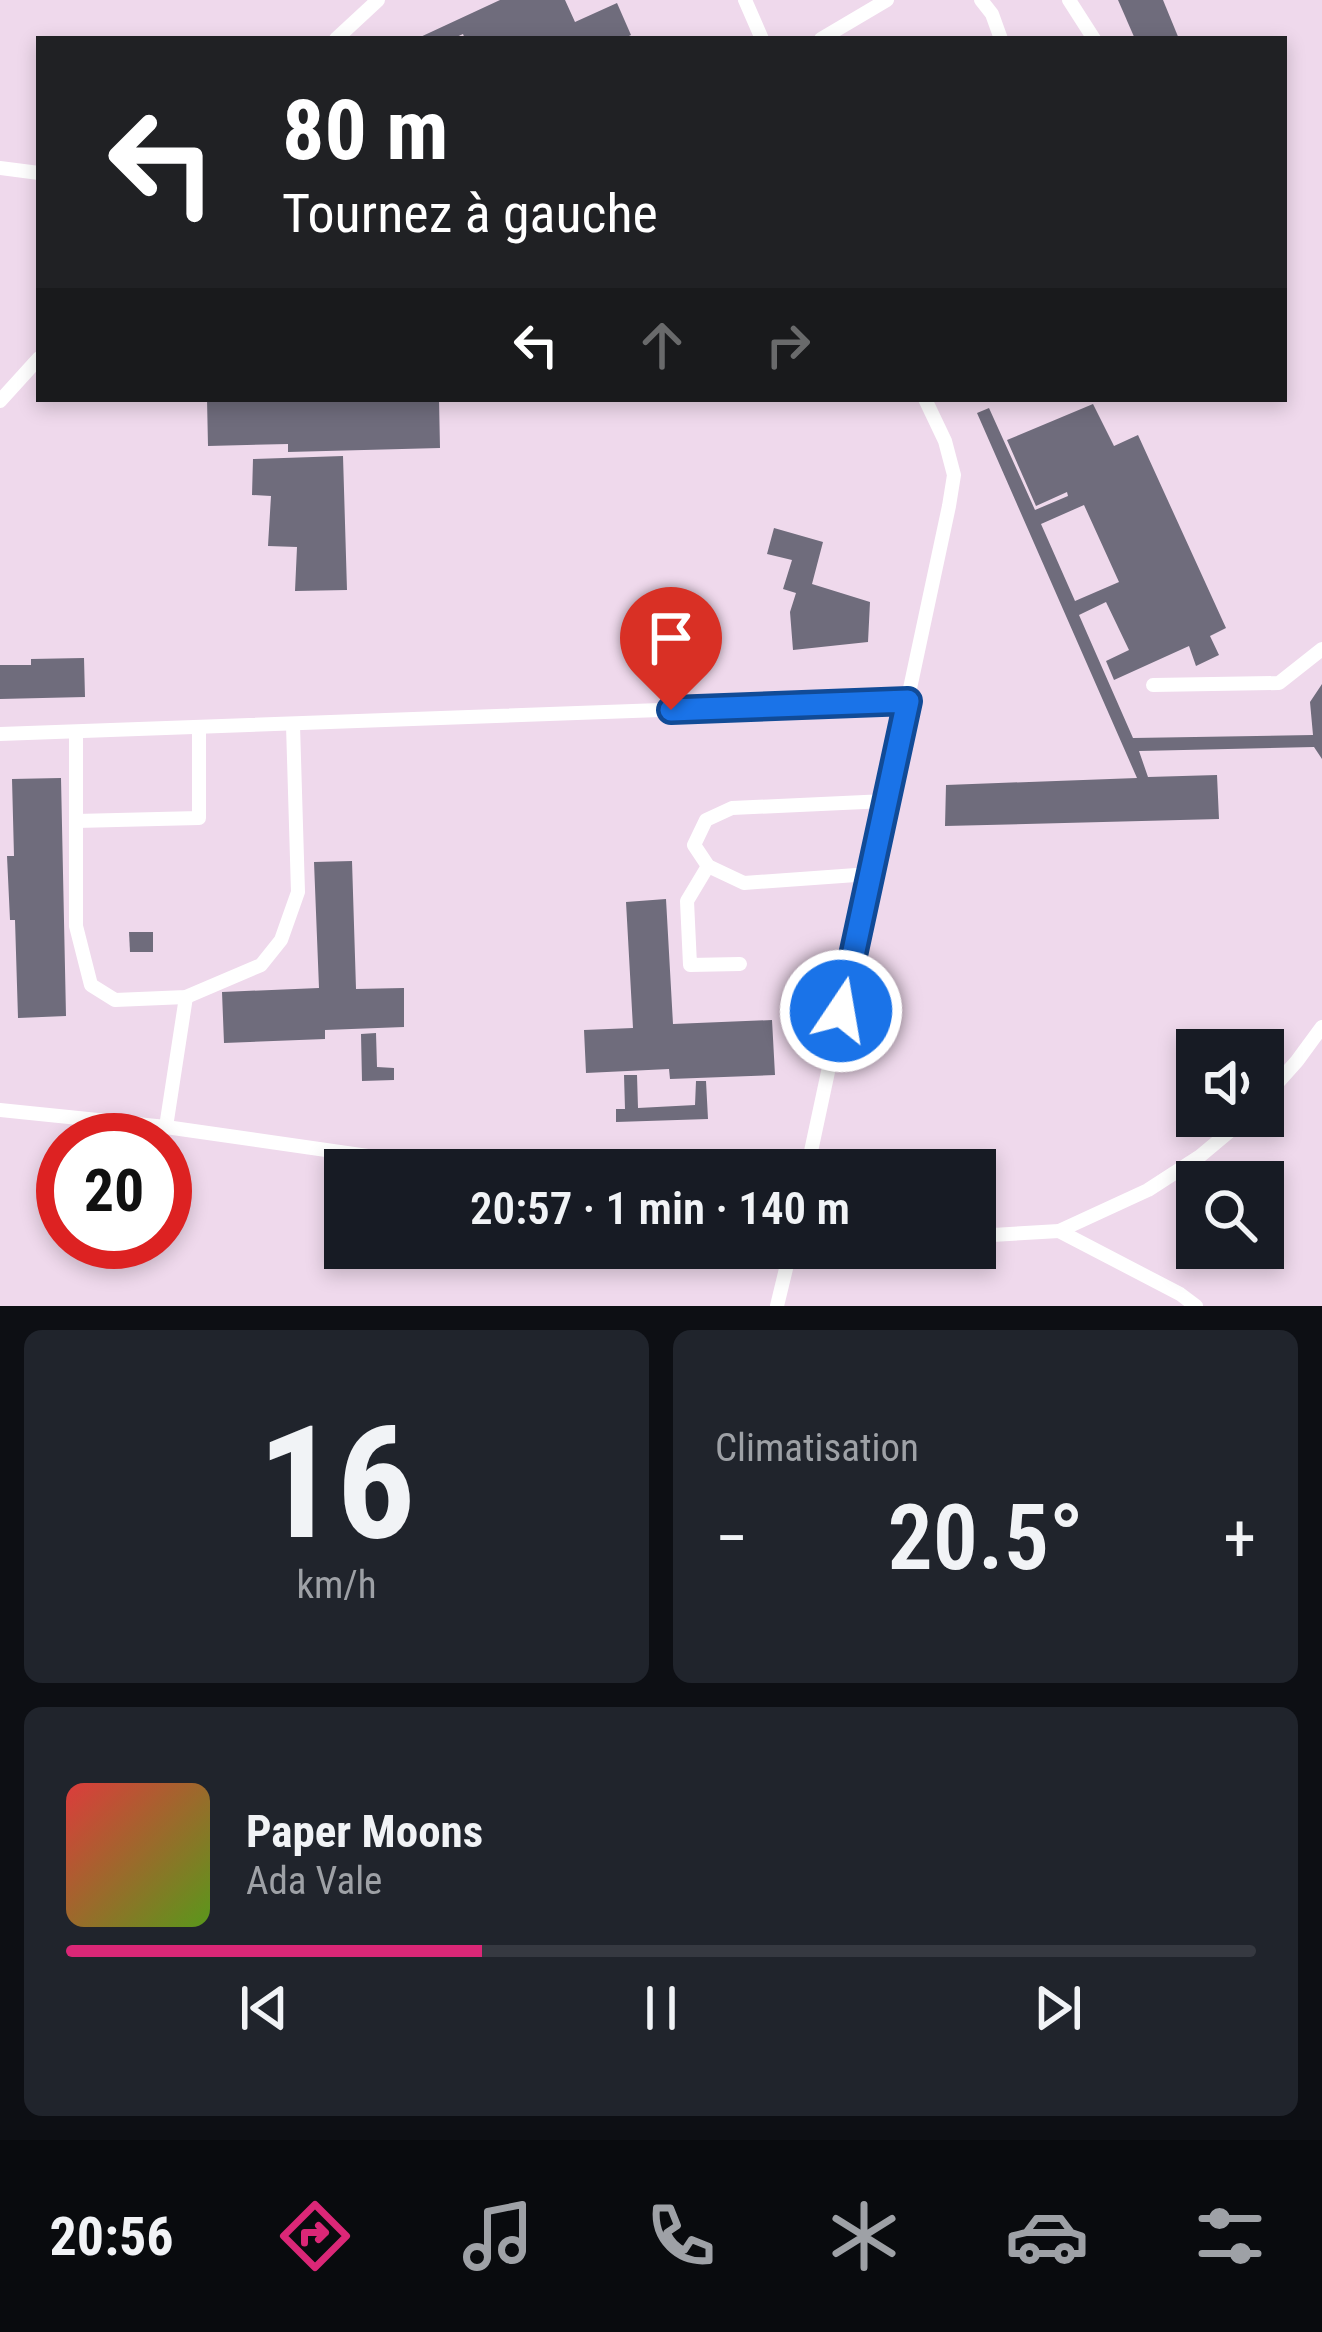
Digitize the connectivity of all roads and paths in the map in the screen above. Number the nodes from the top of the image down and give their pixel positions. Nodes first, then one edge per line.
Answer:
1 (378, 0) edge
2 (745, 0) edge
3 (887, 0) edge
4 (981, 0) edge
5 (1069, 0) edge
6 (339, 36) edge
7 (761, 36) edge
8 (826, 36) edge
9 (1000, 36) edge
10 (1092, 36) edge
11 (0, 168) edge
12 (36, 173) edge
13 (36, 361) edge
14 (0, 401) edge
15 (926, 402) edge
16 (1322, 649) edge
17 (1154, 685) dead end
18 (908, 701) junction
19 (293, 725) junction
20 (199, 728) junction
21 (76, 732) junction
22 (0, 734) edge
23 (886, 801) junction
24 (76, 821) junction
25 (708, 866) junction
26 (870, 874) junction
27 (740, 964) dead end
28 (186, 997) junction
29 (1322, 1027) edge
30 (1284, 1076) edge
31 (0, 1110) edge
32 (168, 1113) edge
33 (36, 1114) edge
34 (192, 1131) edge
35 (1223, 1137) edge
36 (811, 1149) edge
37 (324, 1150) edge
38 (1060, 1231) junction
39 (996, 1235) edge
40 (786, 1269) edge
41 (777, 1306) edge
42 (1196, 1306) edge

1 - 6 lane
2 - 7 lane
3 - 8 lane
4 - 9 lane
5 - 10 lane
11 - 12 lane
13 - 14 lane
15 - 18 lane
16 - 17 lane
18 - 19 lane
18 - 23 lane
19 - 20 lane
19 - 28 lane
20 - 21 lane
20 - 24 lane
21 - 22 lane
21 - 24 lane
23 - 25 lane
23 - 26 lane
24 - 28 lane
25 - 26 lane
25 - 27 lane
26 - 36 lane
28 - 32 lane
29 - 30 lane
31 - 33 lane
34 - 37 lane
35 - 38 lane
38 - 39 lane
38 - 42 lane
40 - 41 lane

